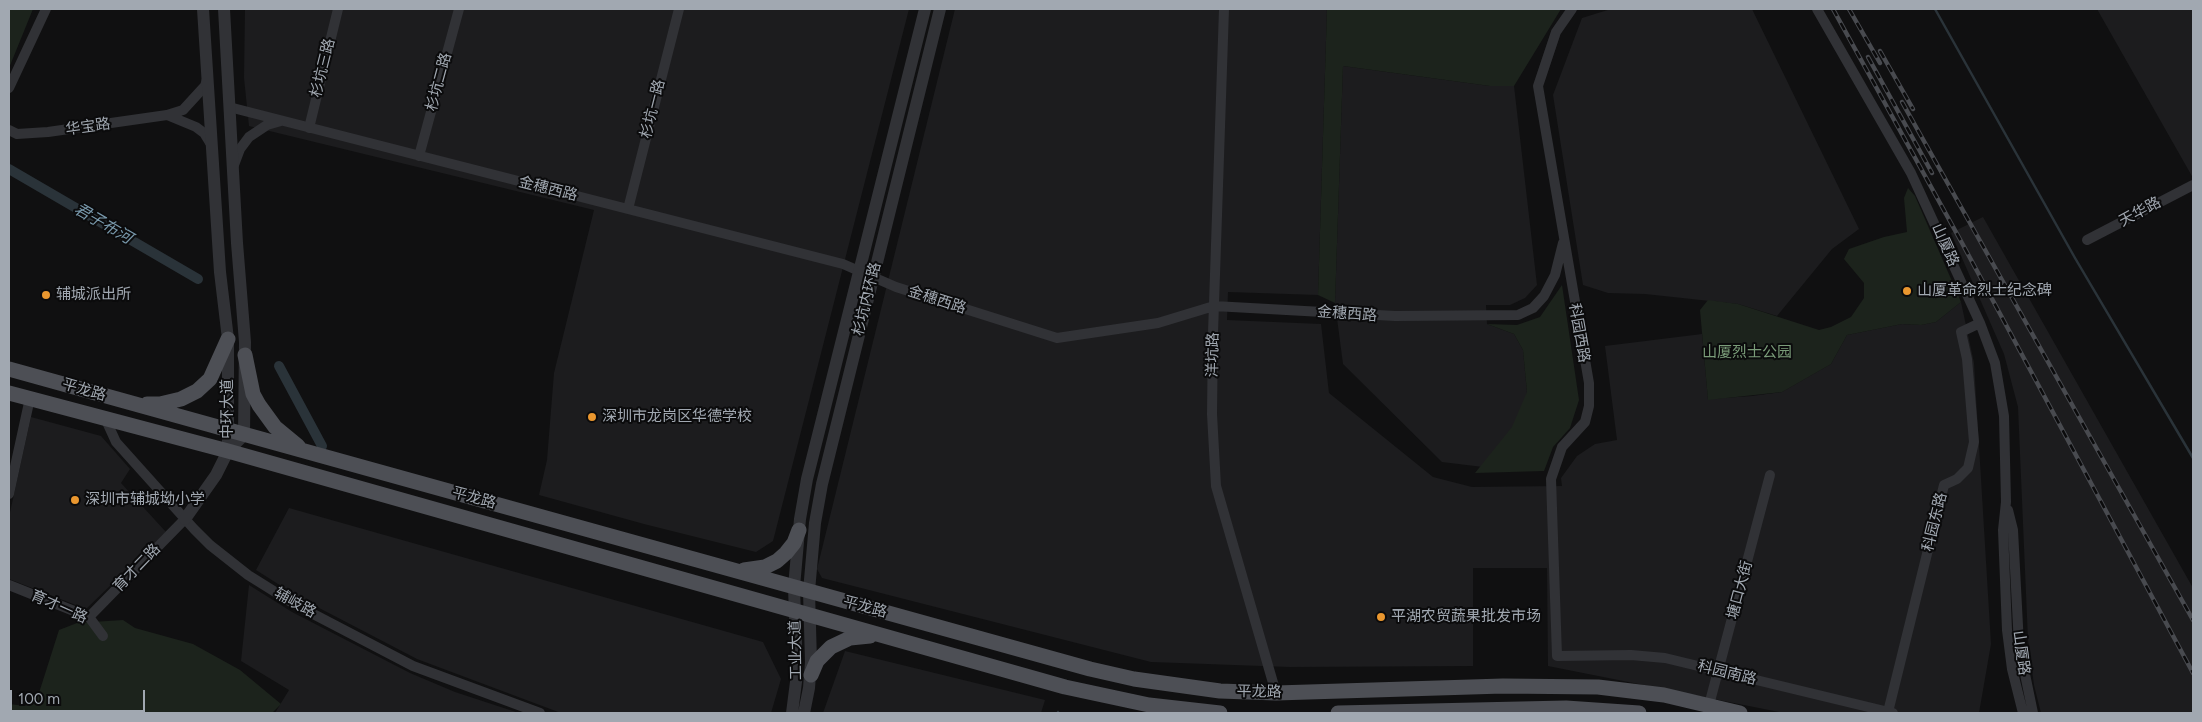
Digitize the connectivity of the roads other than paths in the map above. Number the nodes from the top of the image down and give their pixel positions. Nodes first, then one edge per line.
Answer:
1 (46, 9) edge
2 (203, 9) edge
3 (224, 9) edge
4 (338, 9) edge
5 (459, 9) edge
6 (679, 9) edge
7 (925, 9) edge
8 (940, 9) edge
9 (1224, 9) edge
10 (1572, 9) edge
11 (1817, 9) edge
12 (208, 79) junction
13 (9, 88) edge
14 (229, 107) junction
15 (167, 115) junction
16 (282, 121) junction
17 (309, 128) junction
18 (9, 130) edge
19 (212, 146) junction
20 (419, 156) junction
21 (232, 170) junction
22 (2193, 184) edge
23 (628, 209) junction
24 (2087, 240) dead end
25 (1563, 243) junction
26 (858, 270) junction
27 (873, 277) junction
28 (1214, 306) junction
29 (1980, 323) junction
30 (228, 339) junction
31 (246, 355) junction
32 (9, 369) edge
33 (9, 393) edge
34 (30, 398) junction
35 (133, 404) junction
36 (105, 418) junction
37 (228, 430) junction
38 (244, 435) junction
39 (228, 451) junction
40 (317, 455) junction
41 (1770, 475) dead end
42 (9, 494) edge
43 (2006, 502) junction
44 (185, 519) junction
45 (799, 530) junction
46 (733, 570) junction
47 (9, 585) edge
48 (802, 589) junction
49 (802, 614) junction
50 (89, 617) junction
51 (103, 636) dead end
52 (885, 637) junction
53 (1557, 656) joint
54 (1718, 671) junction
55 (810, 674) junction
56 (1276, 693) junction
57 (1709, 705) junction
58 (1544, 708) junction
59 (1431, 712) edge
60 (540, 713) edge
61 (792, 713) edge
62 (804, 713) edge
63 (1220, 713) edge
64 (1338, 713) edge
65 (1526, 713) edge
66 (1639, 713) edge
67 (1740, 713) edge
68 (1891, 713) edge
69 (2023, 713) edge
70 (2033, 713) edge

1 - 13 street
2 - 12 street, 中环大道
3 - 14 street, 中环大道
4 - 17 street, 杉坑三路
5 - 20 street, 杉坑二路
6 - 23 street, 杉坑一路
7 - 26 street, 杉坑内环路
8 - 27 street, 杉坑内环路
9 - 28 street, 洋坑路
10 - 25 street, 科园西路
11 - 29 street, 山厦路
12 - 15 street
12 - 19 street, 中环大道
14 - 16 street, 金穗西路
14 - 21 street, 中环大道
15 - 18 street, 华宝路
15 - 19 street
16 - 17 street, 金穗西路
16 - 21 street
17 - 20 street, 金穗西路
19 - 30 street, 中环大道
20 - 23 street, 金穗西路
21 - 31 street, 中环大道
22 - 24 street, 天华路
23 - 26 street, 金穗西路
25 - 28 street, 金穗西路
25 - 53 street, 科园西路
26 - 27 street, 金穗西路
26 - 45 street, 杉坑内环路
27 - 28 street, 金穗西路
27 - 48 street, 杉坑内环路
28 - 56 street, 洋坑路
29 - 43 street, 山厦路
29 - 68 street, 科园东路
30 - 35 main road
30 - 37 street, 中环大道
31 - 38 street, 中环大道
31 - 40 main road
32 - 35 main road, 平龙路
33 - 34 main road, 平龙路
34 - 36 main road, 平龙路
34 - 42 street
35 - 37 main road, 平龙路
36 - 39 main road, 平龙路
36 - 44 street, 辅岐路
37 - 38 main road, 平龙路
37 - 39 street, 中环大道
38 - 39 street, 中环大道
38 - 40 main road, 平龙路
39 - 44 street
39 - 49 main road, 平龙路
40 - 46 main road, 平龙路
41 - 54 street, 塘口大街
43 - 69 street, 山厦路
43 - 70 street, 山厦路
44 - 50 street, 育才二路
44 - 60 street, 辅岐路
45 - 46 main road
45 - 48 street, 杉坑内环路
46 - 48 main road, 平龙路
47 - 50 street, 育才一路
48 - 49 street, 工业大道
48 - 56 main road, 平龙路
49 - 52 main road, 平龙路
49 - 55 street, 工业大道
49 - 61 street, 工业大道
50 - 51 street, 育才一路
52 - 55 main road
52 - 63 main road, 平龙路
53 - 54 street, 科园南路
54 - 57 street, 塘口大街
54 - 68 street, 科园南路
55 - 62 street, 工业大道
56 - 57 main road, 平龙路
57 - 67 main road, 平龙路
58 - 59 main road
58 - 65 main road
58 - 66 main road
59 - 64 main road

